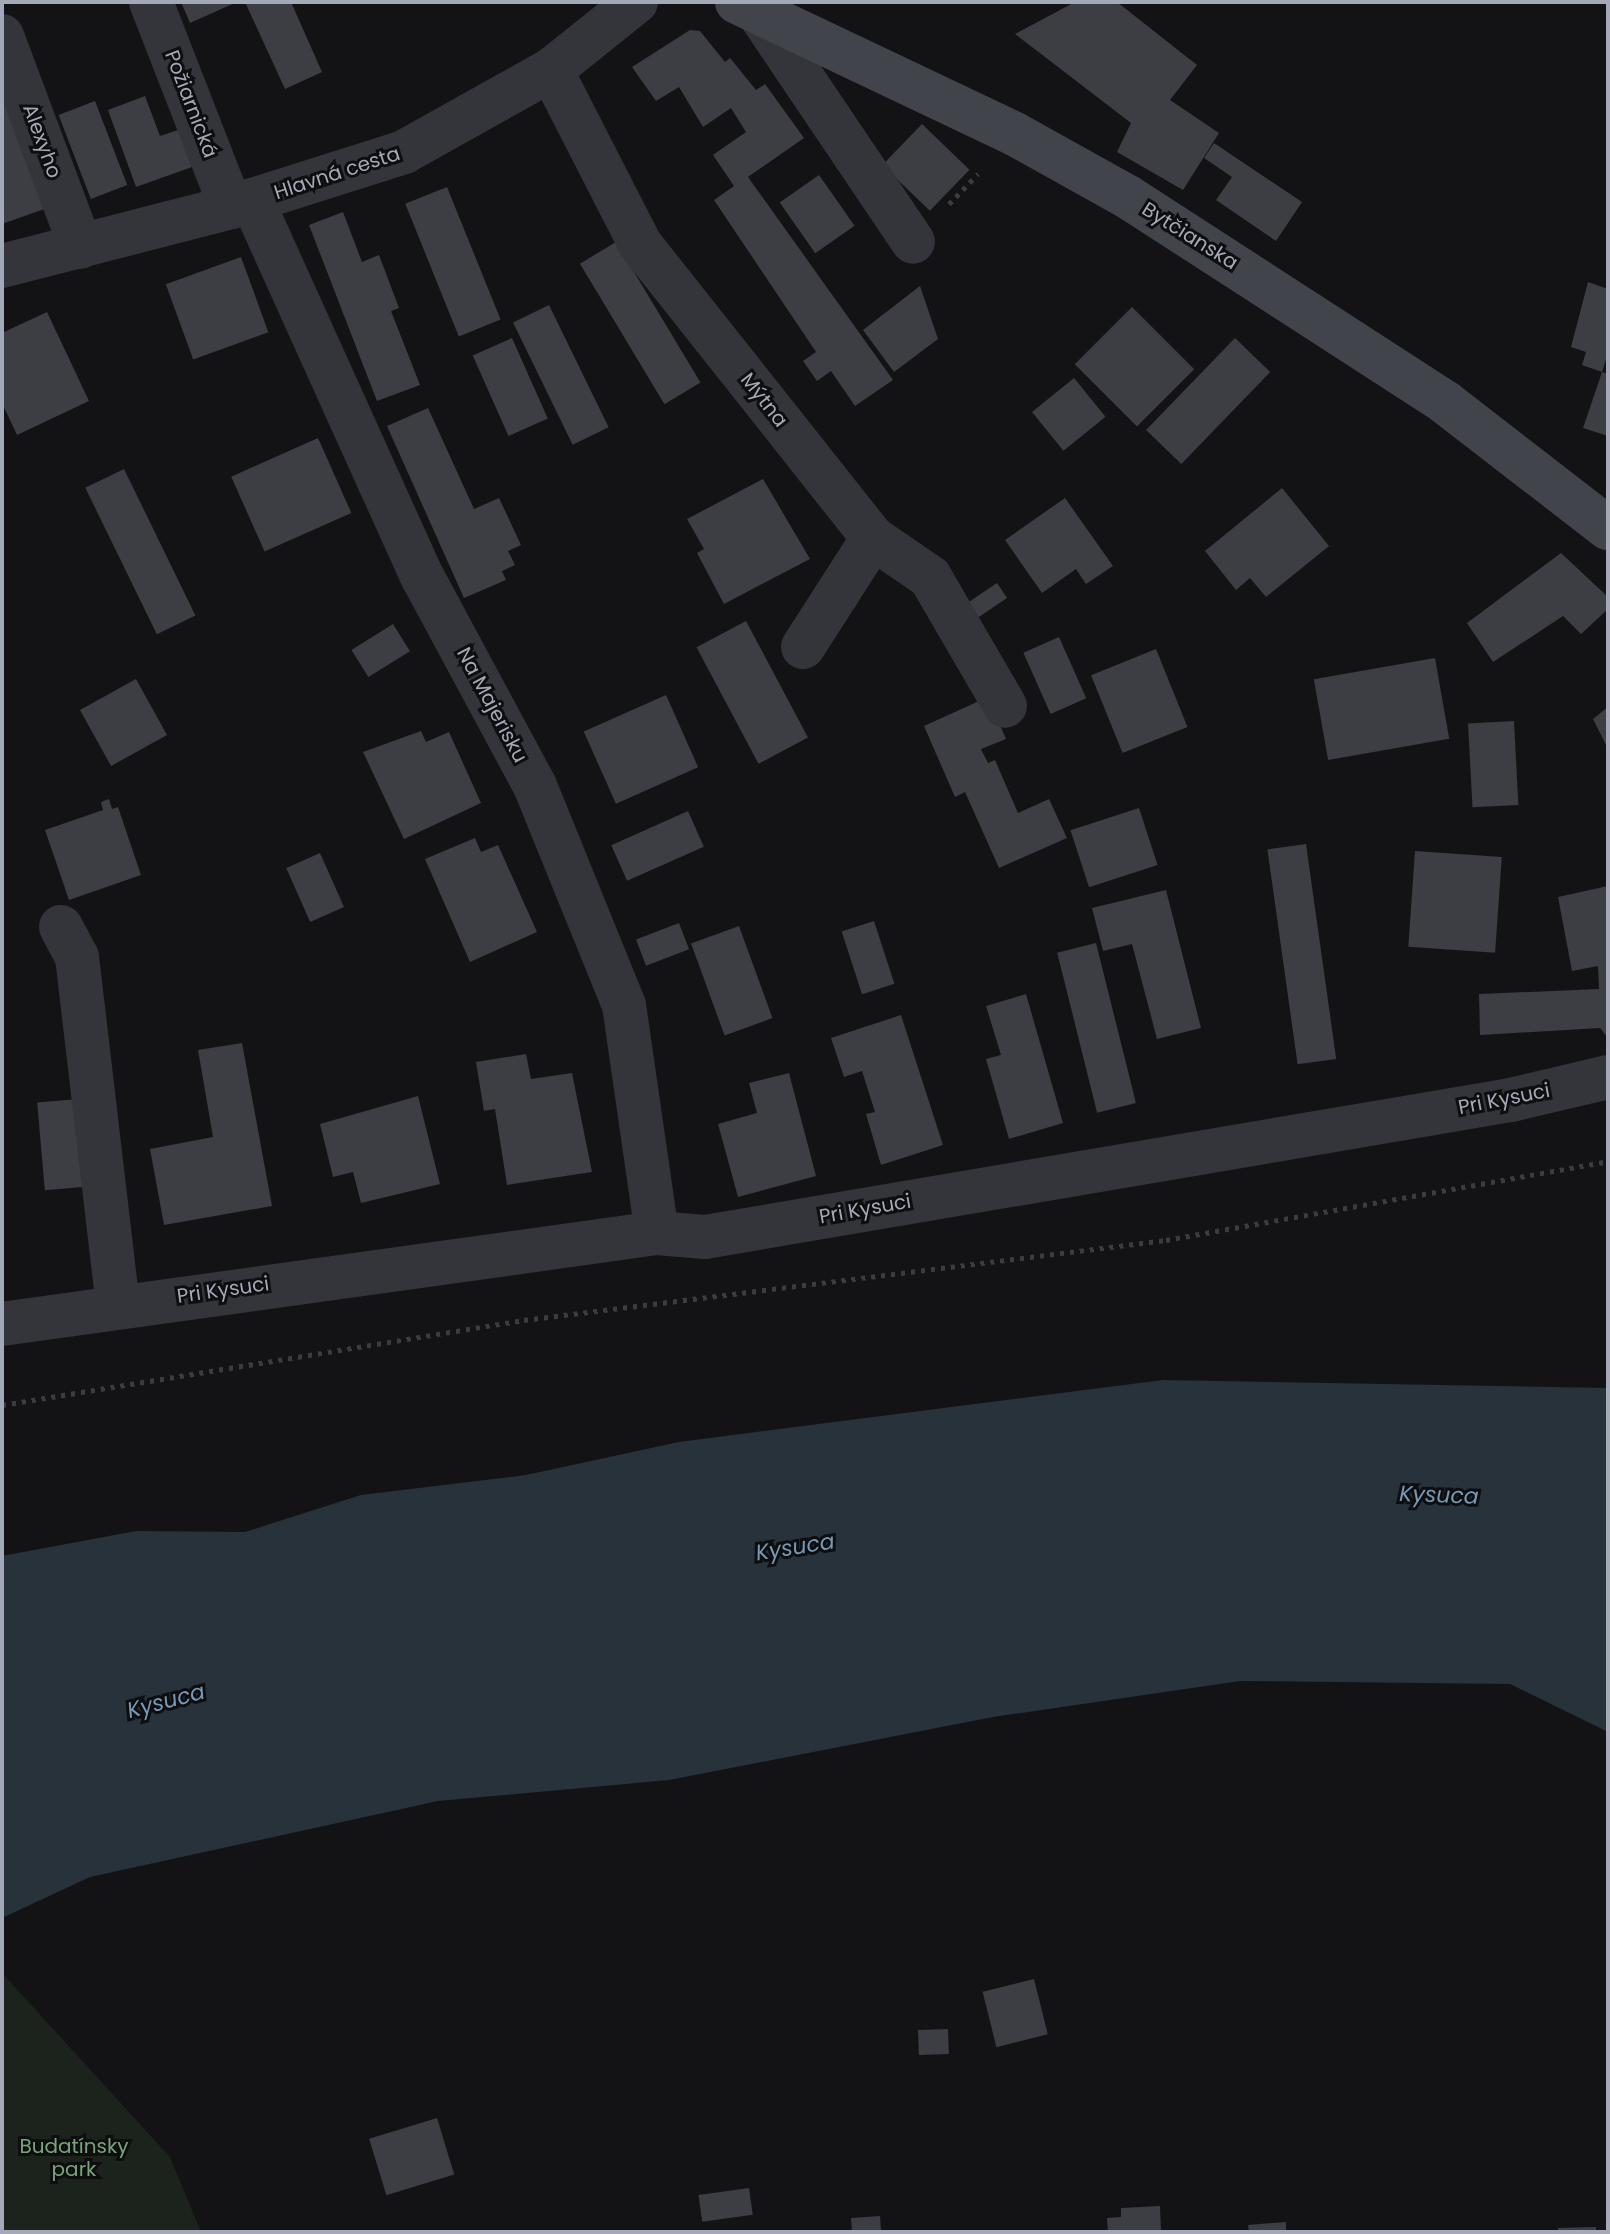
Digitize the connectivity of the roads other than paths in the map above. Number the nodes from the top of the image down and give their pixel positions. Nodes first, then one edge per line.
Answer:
1 (151, 2) edge
2 (636, 2) edge
3 (747, 7) edge
4 (2, 36) edge
5 (551, 70) junction
6 (242, 204) junction
7 (913, 242) road end
8 (81, 247) junction
9 (2, 266) edge
10 (1608, 528) edge
11 (873, 538) junction
12 (803, 647) dead end
13 (1005, 706) dead end
14 (61, 927) dead end
15 (1608, 1077) edge
16 (657, 1233) junction
17 (118, 1304) junction
18 (2, 1324) edge

1 - 6 street, Požiarnická
2 - 5 street, Hlavná cesta
3 - 7 street
3 - 10 main road, Bytčianska
4 - 8 street, Alexyho
5 - 6 street, Hlavná cesta
5 - 11 street, Mýtna
6 - 8 street, Hlavná cesta
6 - 16 street, Na Majerisku
8 - 9 street, Hlavná cesta
11 - 12 street
11 - 13 street, Mýtna
14 - 17 street
15 - 16 street, Pri Kysuci
16 - 17 street, Pri Kysuci
17 - 18 street, Pri Kysuci

